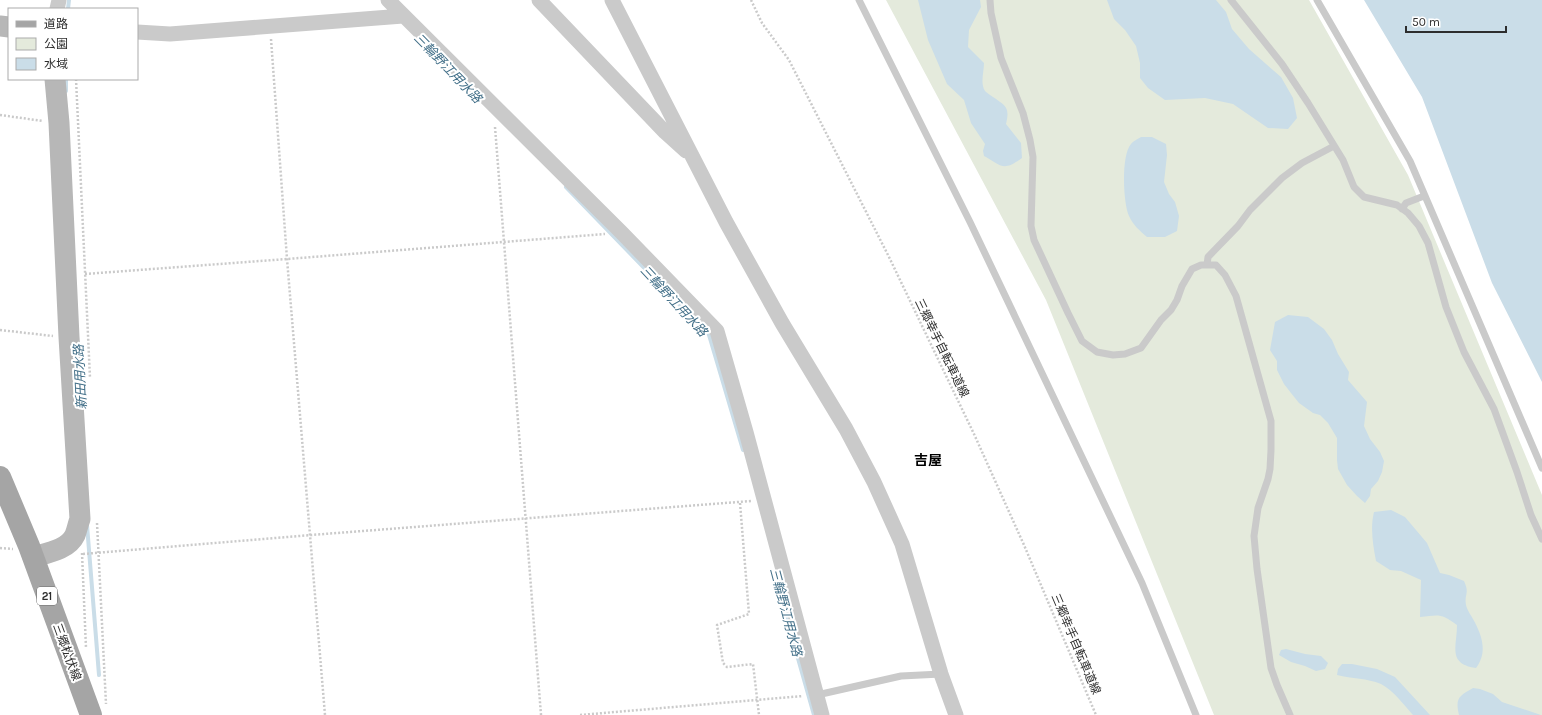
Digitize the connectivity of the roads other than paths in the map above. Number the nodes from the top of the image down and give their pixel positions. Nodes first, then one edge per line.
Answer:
1 (388, 0) edge
2 (539, 0) edge
3 (612, 0) edge
4 (859, 0) edge
5 (990, 0) edge
6 (1231, 0) edge
7 (1316, 0) edge
8 (404, 16) junction
9 (138, 32) edge
10 (56, 80) edge
11 (1334, 146) junction
12 (693, 157) junction
13 (1424, 196) junction
14 (1402, 209) junction
15 (1207, 265) junction
16 (1542, 468) edge
17 (0, 477) edge
18 (1542, 539) edge
19 (33, 557) junction
20 (941, 674) junction
21 (817, 695) junction
22 (91, 715) edge
23 (822, 715) edge
24 (956, 715) edge
25 (1196, 715) edge
26 (1290, 715) edge

1 - 8 street
2 - 12 street
3 - 12 street
4 - 25 lane
5 - 15 lane
6 - 11 lane
7 - 13 lane
8 - 9 street
8 - 21 street
10 - 19 street
11 - 14 lane
11 - 15 lane
12 - 20 street
13 - 14 lane
13 - 16 lane
14 - 18 lane
15 - 26 lane
17 - 19 main road, 三郷松伏線 / 21
19 - 22 main road, 三郷松伏線 / 21
20 - 21 lane
20 - 24 street
21 - 23 street

